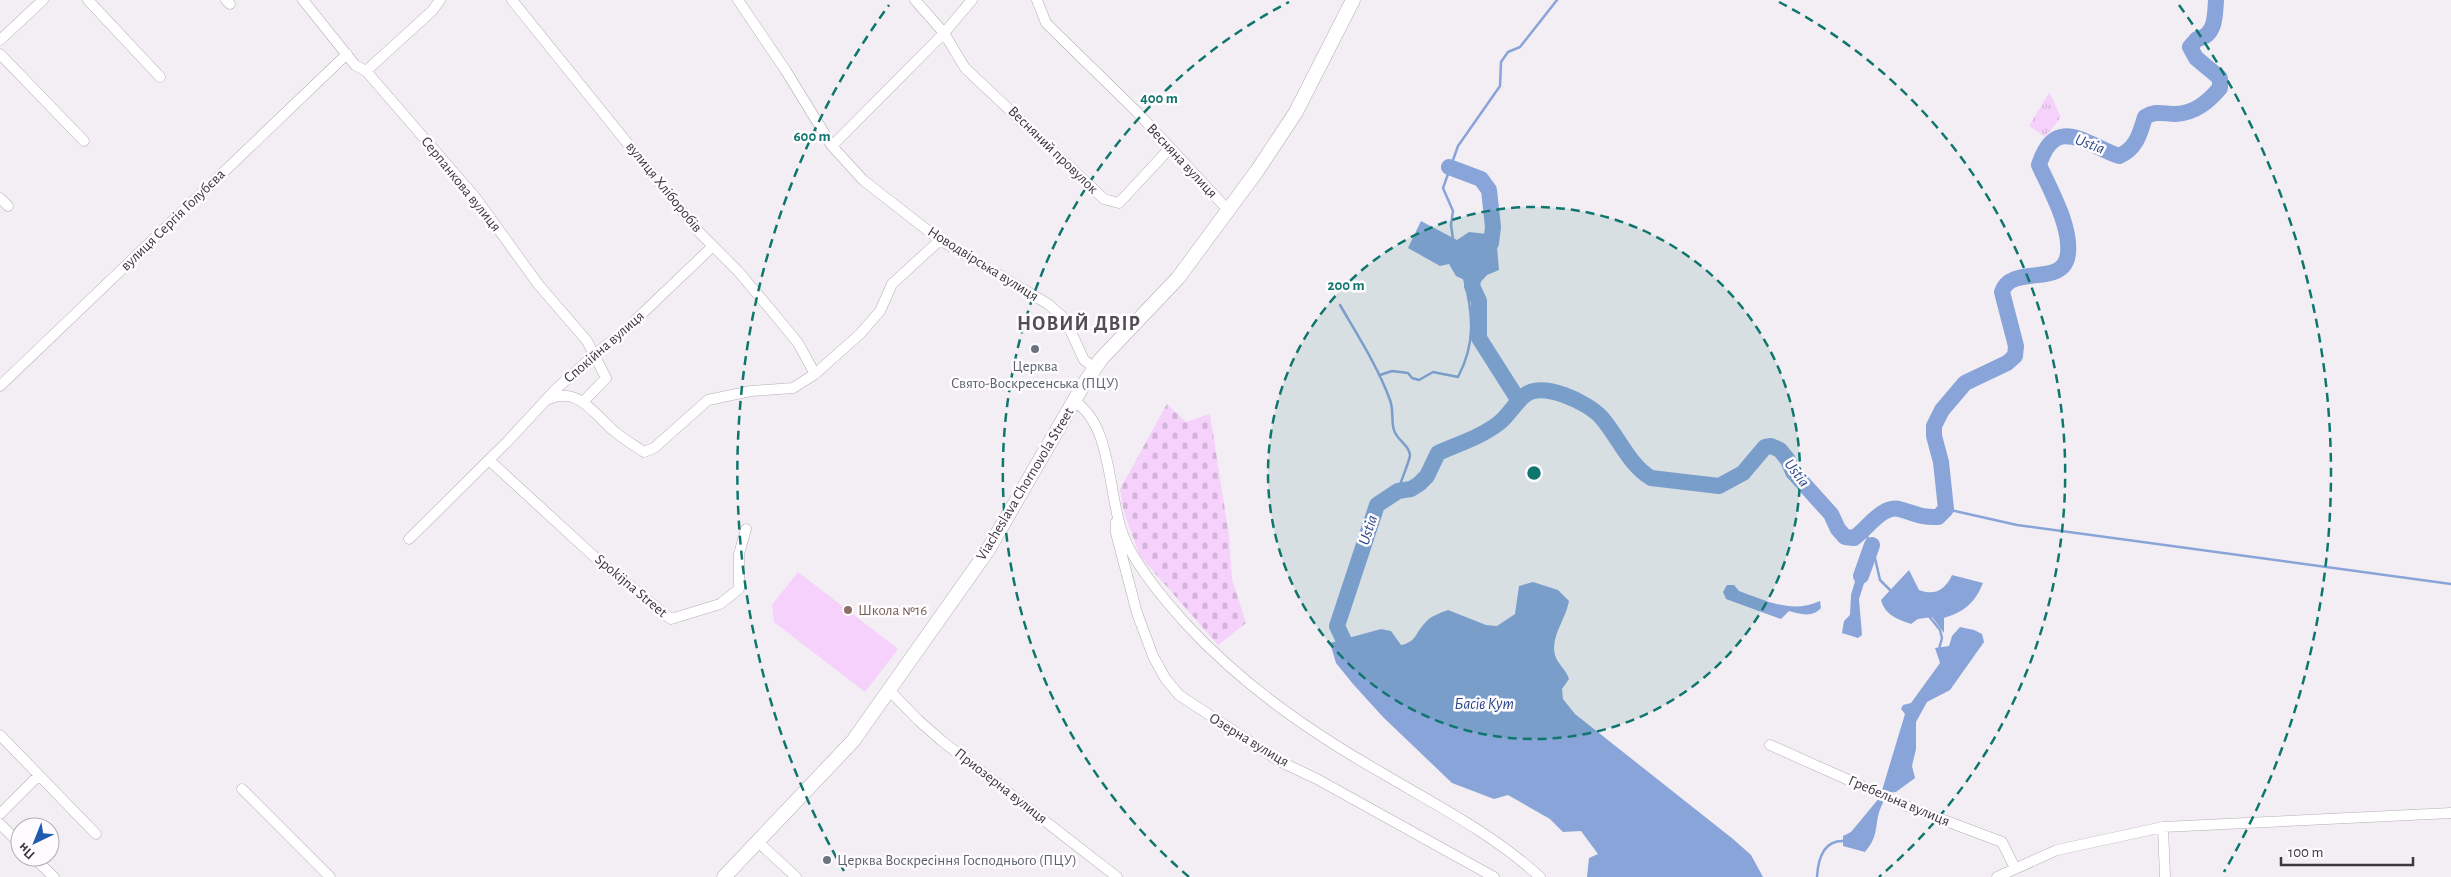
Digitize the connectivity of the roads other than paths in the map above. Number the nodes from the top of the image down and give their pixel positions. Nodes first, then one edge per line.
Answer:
1 (43, 0) edge
2 (88, 0) edge
3 (303, 0) edge
4 (440, 0) edge
5 (512, 0) edge
6 (738, 0) edge
7 (916, 0) edge
8 (972, 0) edge
9 (1037, 0) edge
10 (1354, 0) edge
11 (944, 33) junction
12 (0, 40) edge
13 (0, 54) edge
14 (347, 54) junction
15 (366, 71) junction
16 (160, 77) dead end
17 (84, 141) dead end
18 (832, 146) junction
19 (1170, 148) junction
20 (0, 198) edge
21 (8, 206) dead end
22 (1228, 210) junction
23 (940, 240) junction
24 (713, 246) junction
25 (594, 355) junction
26 (1095, 368) junction
27 (815, 374) junction
28 (0, 386) edge
29 (549, 399) junction
30 (1074, 401) junction
31 (583, 402) junction
32 (489, 460) junction
33 (1116, 511) junction
34 (746, 529) dead end
35 (410, 539) dead end
36 (889, 690) junction
37 (0, 735) edge
38 (1770, 745) dead end
39 (39, 775) junction
40 (242, 788) dead end
41 (2451, 813) edge
42 (0, 814) edge
43 (0, 824) edge
44 (2163, 827) junction
45 (10, 834) edge
46 (96, 834) dead end
47 (757, 841) junction
48 (44, 867) edge
49 (2015, 868) junction
50 (54, 877) edge
51 (330, 877) edge
52 (724, 877) edge
53 (796, 877) edge
54 (1117, 877) edge
55 (1494, 877) edge
56 (1540, 877) edge
57 (1997, 877) edge
58 (2165, 877) edge

1 - 12 street
2 - 16 street
3 - 14 street, Серпанкова вулиця
4 - 15 street
5 - 24 street, вулиця Хліборобів
6 - 18 street, Новодвірська вулиця
7 - 11 street
8 - 11 street
9 - 19 street, Весняна вулиця
10 - 22 main road, Viacheslava Chornovola Street
11 - 18 street
11 - 19 street, Весняний провулок
13 - 17 street
14 - 15 street, Серпанкова вулиця
14 - 28 street, вулиця Сергія Голубєва
15 - 25 street, Серпанкова вулиця
18 - 23 street, Новодвірська вулиця
19 - 22 street, Весняна вулиця
20 - 21 street
22 - 26 main road, Viacheslava Chornovola Street
23 - 26 street, Новодвірська вулиця
23 - 27 street
24 - 25 street, Спокійна вулиця
24 - 27 street, вулиця Хліборобів
25 - 29 street, Спокійна вулиця
25 - 31 street, Серпанкова вулиця
26 - 30 main road, Viacheslava Chornovola Street
27 - 31 street, Спокійна вулиця
29 - 31 street
29 - 32 street, Спокійна вулиця
30 - 33 street
30 - 36 main road, Viacheslava Chornovola Street
32 - 34 street, Spokijna Street
32 - 35 street, Спокійна вулиця
33 - 55 street, Озерна вулиця
33 - 56 street
36 - 47 main road, Viacheslava Chornovola Street
36 - 54 street, Приозерна вулиця
37 - 39 street
38 - 49 street, Гребельна вулиця
39 - 42 street
39 - 46 street
40 - 51 street
41 - 44 street
43 - 45 street
44 - 49 street
44 - 58 street
47 - 52 main road, Viacheslava Chornovola Street
47 - 53 street
48 - 50 street
49 - 57 street

